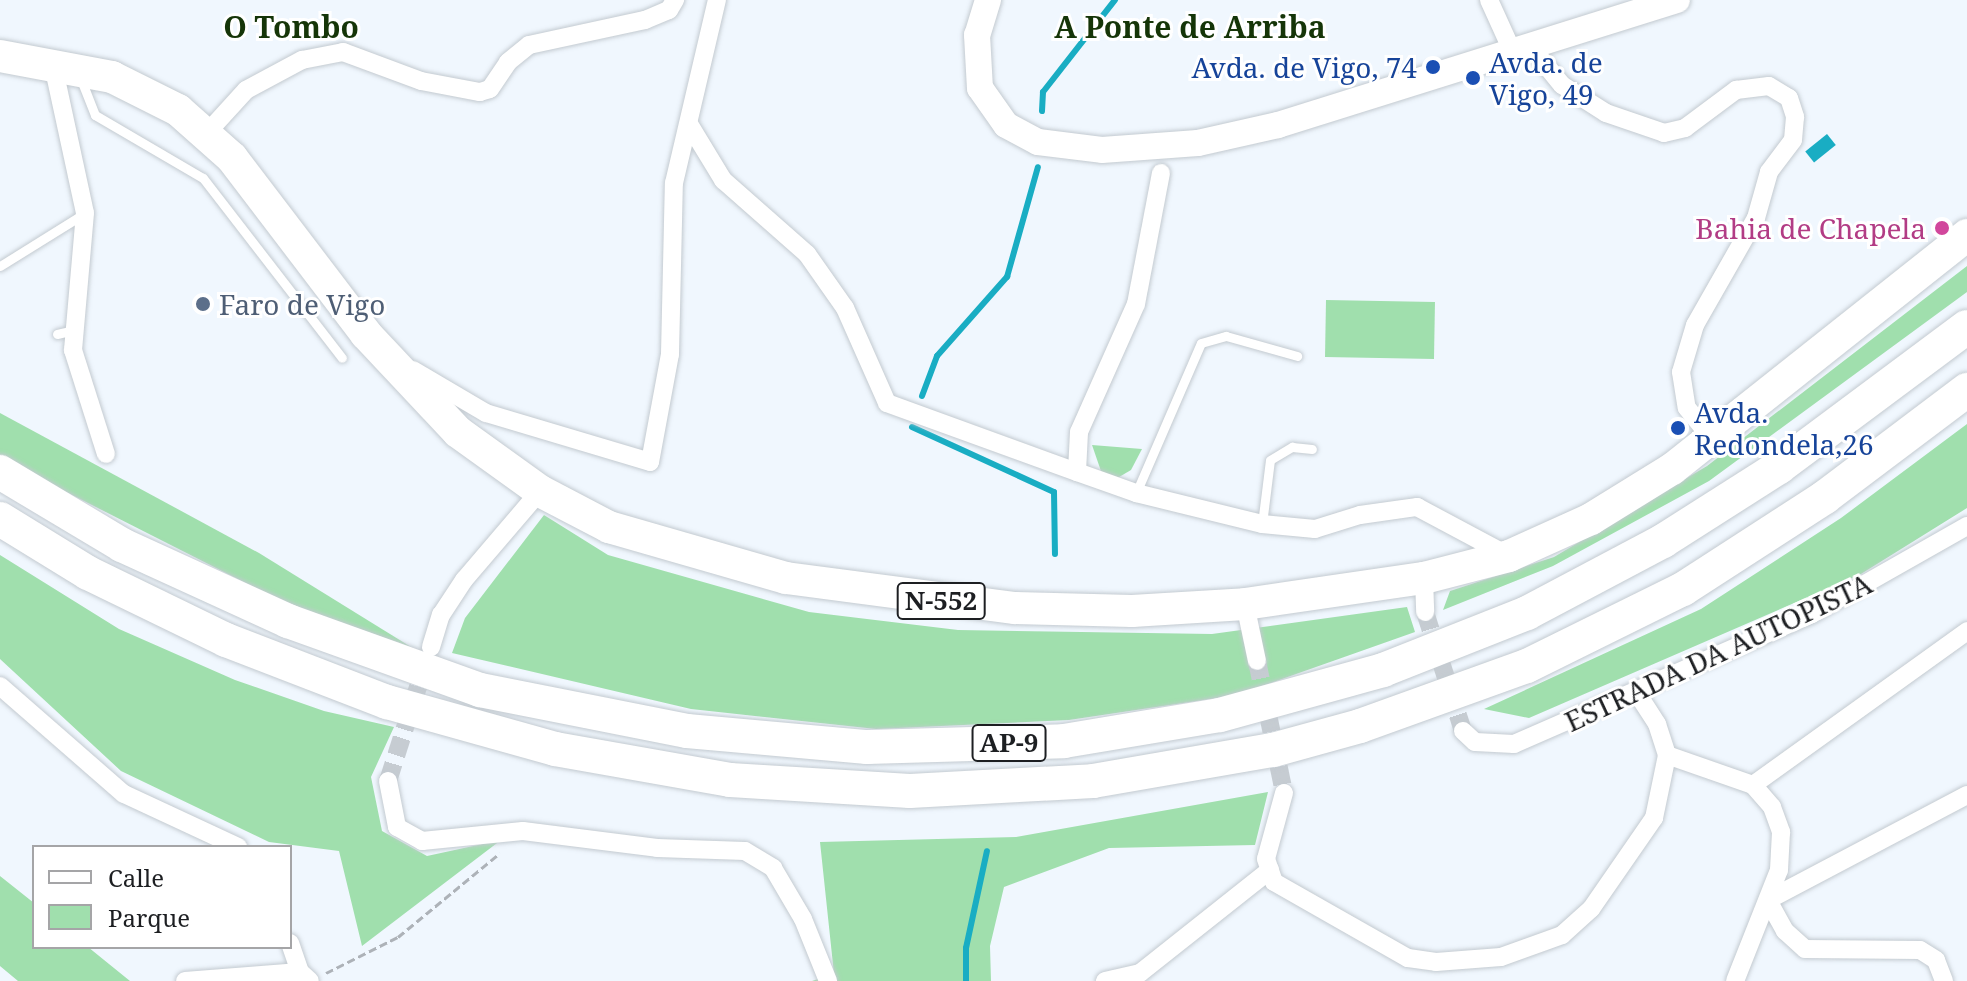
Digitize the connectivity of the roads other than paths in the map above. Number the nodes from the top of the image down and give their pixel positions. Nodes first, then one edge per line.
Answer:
1 (675, 0) edge
2 (717, 0) edge
3 (988, 0) edge
4 (1489, 0) edge
5 (1677, 0) edge
6 (1522, 50) junction
7 (0, 56) edge
8 (65, 68) junction
9 (689, 124) junction
10 (206, 134) junction
11 (1161, 173) dead end
12 (85, 213) junction
13 (1967, 235) edge
14 (0, 266) edge
15 (1967, 327) edge
16 (386, 356) junction
17 (1297, 356) dead end
18 (342, 358) dead end
19 (1967, 390) edge
20 (1711, 438) junction
21 (1312, 449) dead end
22 (106, 454) dead end
23 (0, 472) edge
24 (1077, 472) junction
25 (540, 491) junction
26 (1136, 493) junction
27 (0, 519) edge
28 (1262, 524) junction
29 (1967, 526) edge
30 (1509, 556) junction
31 (1424, 578) junction
32 (1245, 604) junction
33 (1425, 612) tunnel mouth
34 (1967, 631) edge
35 (431, 647) tunnel mouth
36 (1257, 661) tunnel mouth
37 (0, 686) edge
38 (1637, 693) junction
39 (1463, 731) dead end
40 (1667, 755) junction
41 (388, 781) tunnel mouth
42 (1753, 785) junction
43 (1284, 793) tunnel mouth
44 (1967, 795) edge
45 (234, 845) edge
46 (1270, 870) junction
47 (1768, 900) junction
48 (292, 949) edge
49 (302, 978) edge
50 (185, 981) edge
51 (828, 981) edge
52 (1105, 981) edge
53 (1735, 981) edge
54 (1944, 981) edge

1 - 10 street
2 - 9 street
3 - 6 main road
4 - 6 street
5 - 6 main road
6 - 20 street
7 - 8 highway, N-552
8 - 10 highway, N-552
8 - 12 street
8 - 18 lane
9 - 16 street
9 - 24 street
10 - 16 highway, N-552
11 - 24 street
12 - 14 lane
12 - 22 street
13 - 20 highway, N-552
15 - 23 highway, AP-9
16 - 25 highway, N-552
17 - 26 lane
19 - 27 highway, AP-9
20 - 30 highway, N-552
21 - 28 lane
24 - 26 street
25 - 32 highway, N-552
25 - 35 street
26 - 28 street
28 - 30 street
29 - 38 street, ESTRADA DA AUTOPISTA
30 - 31 highway, N-552
31 - 32 highway, N-552
31 - 33 street
32 - 36 street
34 - 42 street
37 - 45 street
38 - 39 street, ESTRADA DA AUTOPISTA
38 - 40 street
40 - 42 street
40 - 46 street
41 - 51 street
42 - 47 street
43 - 46 street
44 - 47 street
46 - 52 street
47 - 53 street
47 - 54 street
48 - 49 street
49 - 50 street

